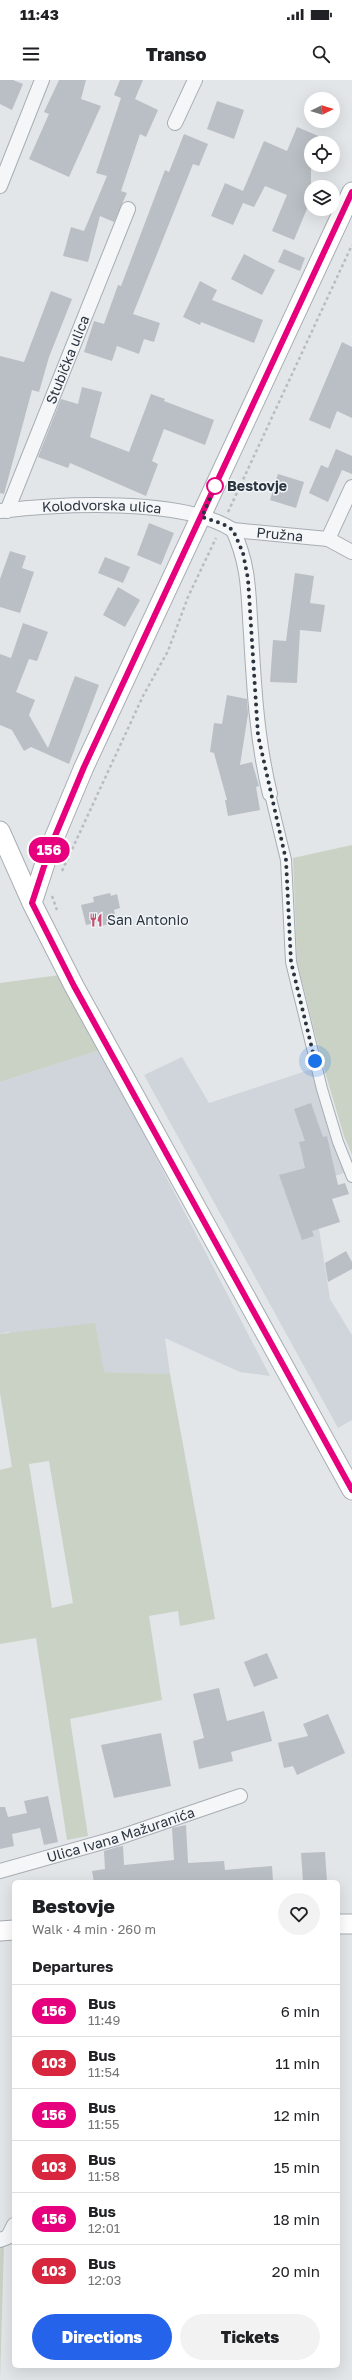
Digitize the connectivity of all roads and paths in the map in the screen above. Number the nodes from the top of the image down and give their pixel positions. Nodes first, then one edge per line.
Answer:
1 (42, 80) edge
2 (195, 80) edge
3 (175, 123) dead end
4 (0, 186) edge
5 (352, 192) edge
6 (128, 208) dead end
7 (352, 245) edge
8 (352, 487) edge
9 (231, 505) dead end
10 (4, 511) edge
11 (202, 517) junction
12 (233, 530) junction
13 (217, 536) dead end
14 (328, 539) junction
15 (352, 552) edge
16 (270, 794) joint
17 (0, 832) edge
18 (59, 877) dead end
19 (55, 891) dead end
20 (53, 898) dead end
21 (32, 903) junction
22 (352, 1177) edge
23 (352, 1490) edge
24 (240, 1796) dead end
25 (0, 1872) edge
26 (340, 1924) edge
27 (352, 1924) edge
28 (12, 1930) edge
29 (0, 1931) edge
30 (12, 2229) edge
31 (0, 2240) edge

1 - 4 street
2 - 3 street
5 - 11 main road
6 - 10 street, Stubička ulica
7 - 9 path
8 - 14 street
10 - 11 street, Kolodvorska ulica
11 - 12 street, Kolodvorska ulica
11 - 21 main road
12 - 14 street, Pružna
12 - 16 street
13 - 18 path
14 - 15 street
16 - 22 street
17 - 21 main road
19 - 20 path
21 - 23 main road
24 - 25 street, Ulica Ivana Mažuranića
26 - 27 main road
28 - 29 main road
30 - 31 street

